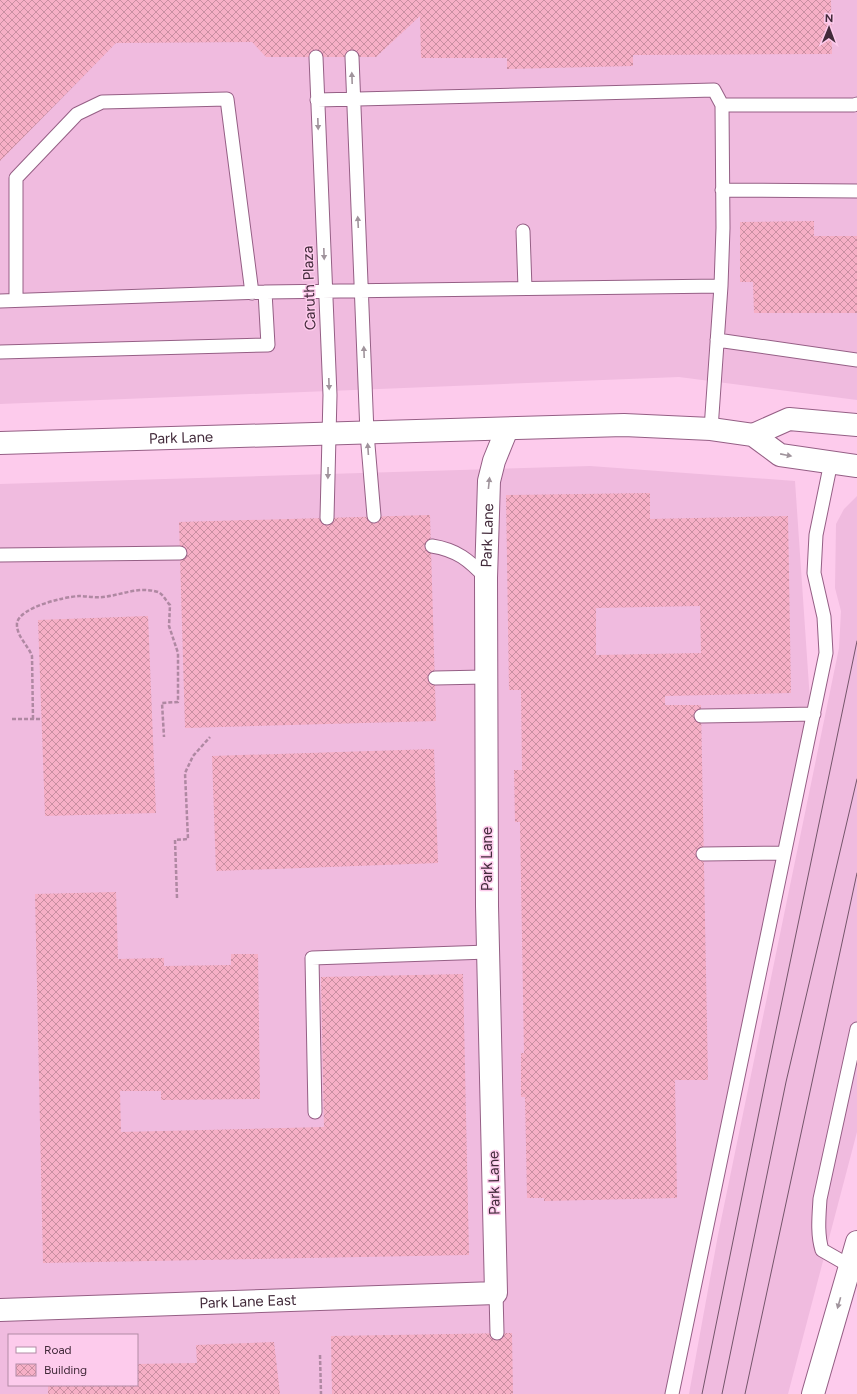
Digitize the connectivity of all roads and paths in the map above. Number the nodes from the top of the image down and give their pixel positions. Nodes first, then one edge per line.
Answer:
1 (316, 57) dead end
2 (352, 57) dead end
3 (353, 99) junction
4 (317, 100) junction
5 (857, 104) edge
6 (722, 105) junction
7 (722, 190) junction
8 (857, 191) edge
9 (522, 231) dead end
10 (720, 286) junction
11 (525, 288) junction
12 (362, 291) junction
13 (266, 292) junction
14 (325, 292) junction
15 (252, 293) junction
16 (16, 300) junction
17 (0, 301) edge
18 (717, 340) junction
19 (0, 352) edge
20 (857, 360) edge
21 (857, 425) edge
22 (507, 429) junction
23 (711, 429) junction
24 (367, 433) junction
25 (330, 434) junction
26 (754, 435) junction
27 (0, 443) edge
28 (831, 462) junction
29 (857, 466) edge
30 (374, 516) dead end
31 (328, 518) dead end
32 (432, 546) dead end
33 (180, 553) dead end
34 (0, 555) edge
35 (486, 578) junction
36 (485, 677) junction
37 (435, 678) dead end
38 (814, 714) junction
39 (701, 716) dead end
40 (12, 719) dead end
41 (33, 719) junction
42 (42, 719) dead end
43 (164, 737) dead end
44 (210, 737) dead end
45 (784, 853) junction
46 (703, 854) dead end
47 (177, 898) dead end
48 (488, 952) junction
49 (857, 1029) edge
50 (315, 1112) dead end
51 (857, 1242) edge
52 (854, 1267) edge
53 (496, 1293) junction
54 (0, 1310) edge
55 (497, 1333) dead end
56 (320, 1355) dead end
57 (320, 1394) edge
58 (672, 1394) edge
59 (813, 1394) edge

1 - 4 lane, Caruth Plaza
3 -> 2 lane
3 - 4 lane
3 - 6 lane
12 -> 3 lane
4 -> 14 lane, Caruth Plaza
5 - 6 lane
6 - 7 lane
7 - 8 lane
7 - 10 lane
9 - 11 lane
10 - 11 lane
10 - 18 lane
11 - 12 lane
12 - 14 lane
24 -> 12 lane
13 - 14 lane
13 - 15 lane
13 - 19 lane
14 -> 25 lane, Caruth Plaza
15 - 16 lane
15 - 16 lane
16 - 17 lane
18 - 20 lane
18 - 23 lane
21 - 26 street
22 - 23 street, Park Lane
22 - 24 street, Park Lane
35 -> 22 street, Park Lane
23 - 26 street, Park Lane
24 - 25 street, Park Lane
30 -> 24 lane
25 - 27 street, Park Lane
25 -> 31 lane, Caruth Plaza
26 -> 28 street, Park Lane
28 - 29 street, Park Lane
28 - 38 lane
32 - 35 lane
33 - 34 lane
35 - 36 street, Park Lane
36 - 37 lane
36 - 48 street, Park Lane
38 - 39 lane
38 - 45 lane
40 - 41 path
41 - 42 path
41 - 43 path
44 - 47 path
45 - 46 lane
45 - 58 lane
48 - 50 lane
48 - 53 street, Park Lane
49 - 52 lane
51 - 52 street
52 -> 59 street
53 - 54 street, Park Lane East
53 - 55 lane
56 - 57 path

